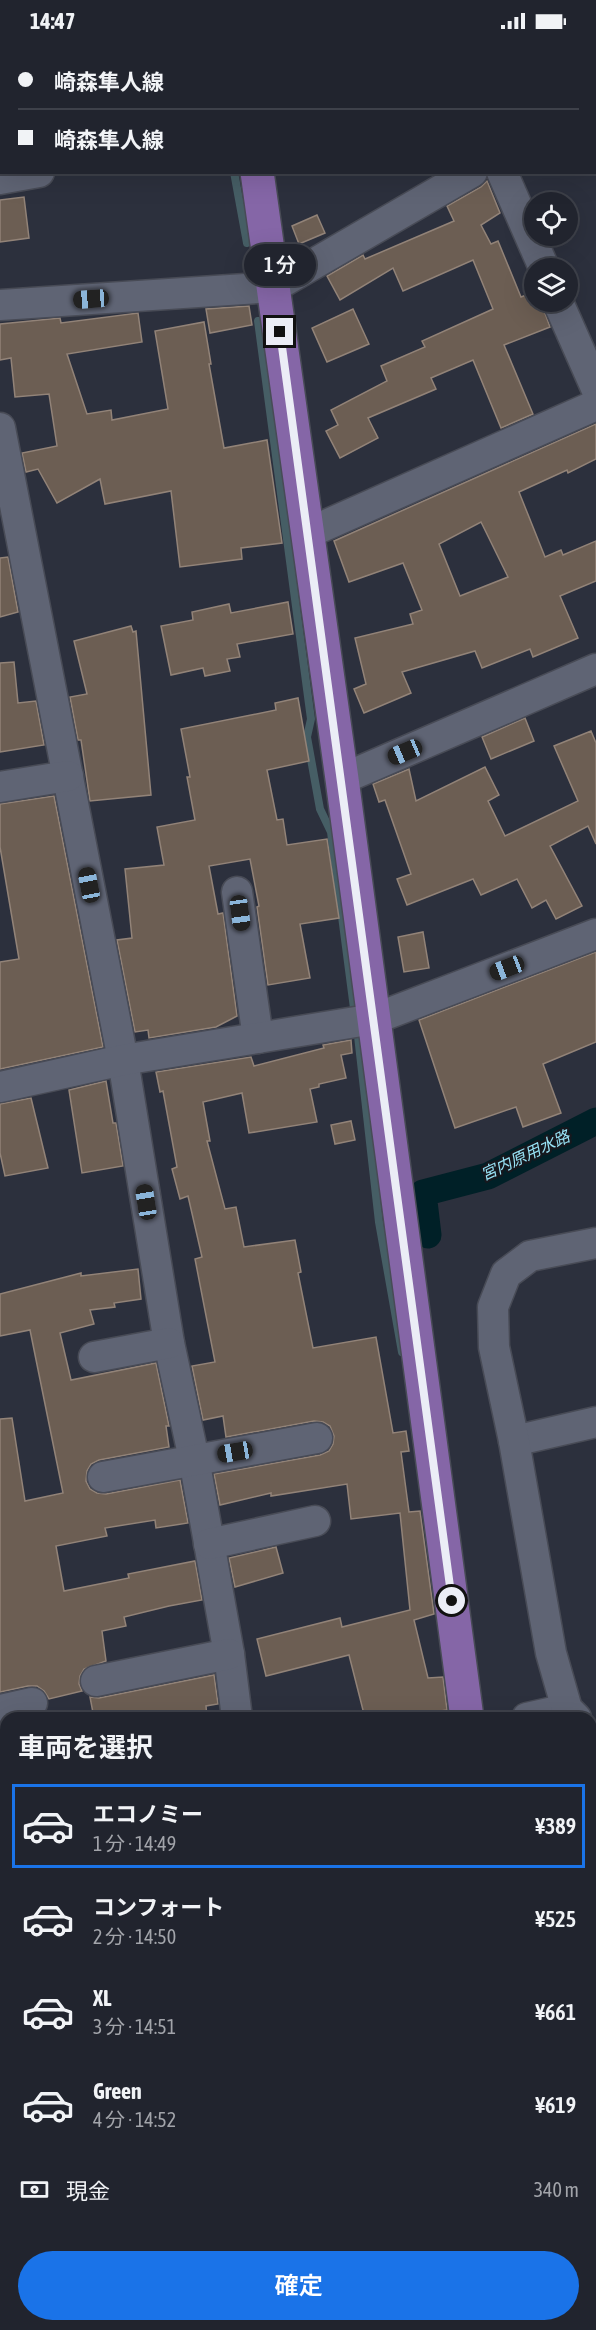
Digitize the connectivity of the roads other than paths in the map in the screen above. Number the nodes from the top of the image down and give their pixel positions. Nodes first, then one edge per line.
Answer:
1 (28, 174) edge
2 (257, 174) edge
3 (469, 174) edge
4 (503, 174) edge
5 (0, 179) edge
6 (540, 258) edge
7 (274, 287) junction
8 (0, 305) edge
9 (562, 312) edge
10 (596, 388) edge
11 (596, 405) edge
12 (0, 428) edge
13 (308, 533) junction
14 (12, 549) edge
15 (596, 669) edge
16 (68, 776) junction
17 (342, 779) junction
18 (0, 787) edge
19 (237, 892) dead end
20 (596, 934) edge
21 (374, 1019) junction
22 (258, 1038) junction
23 (123, 1060) junction
24 (0, 1087) edge
25 (596, 1243) edge
26 (169, 1343) junction
27 (94, 1357) dead end
28 (596, 1422) edge
29 (317, 1438) dead end
30 (514, 1441) junction
31 (194, 1459) junction
32 (103, 1476) dead end
33 (315, 1521) dead end
34 (209, 1544) junction
35 (229, 1654) junction
36 (96, 1681) dead end
37 (32, 1703) dead end
38 (0, 1710) edge
39 (236, 1712) edge
40 (466, 1712) edge
41 (572, 1712) edge

1 - 5 street
2 - 7 main road
3 - 7 street
4 - 6 street
7 - 8 street
7 - 13 main road
9 - 10 street
11 - 13 street
12 - 14 street
13 - 17 main road
14 - 16 street
15 - 17 street
16 - 18 street
16 - 23 street
17 - 21 main road
19 - 22 street
20 - 21 street
21 - 22 street
21 - 40 main road
22 - 23 street
23 - 24 street
23 - 26 street
25 - 30 street
26 - 27 street
26 - 31 street
28 - 30 street
29 - 31 street
30 - 41 street
31 - 32 street
31 - 34 street
33 - 34 street
34 - 35 street
35 - 36 street
35 - 39 street
37 - 38 street

